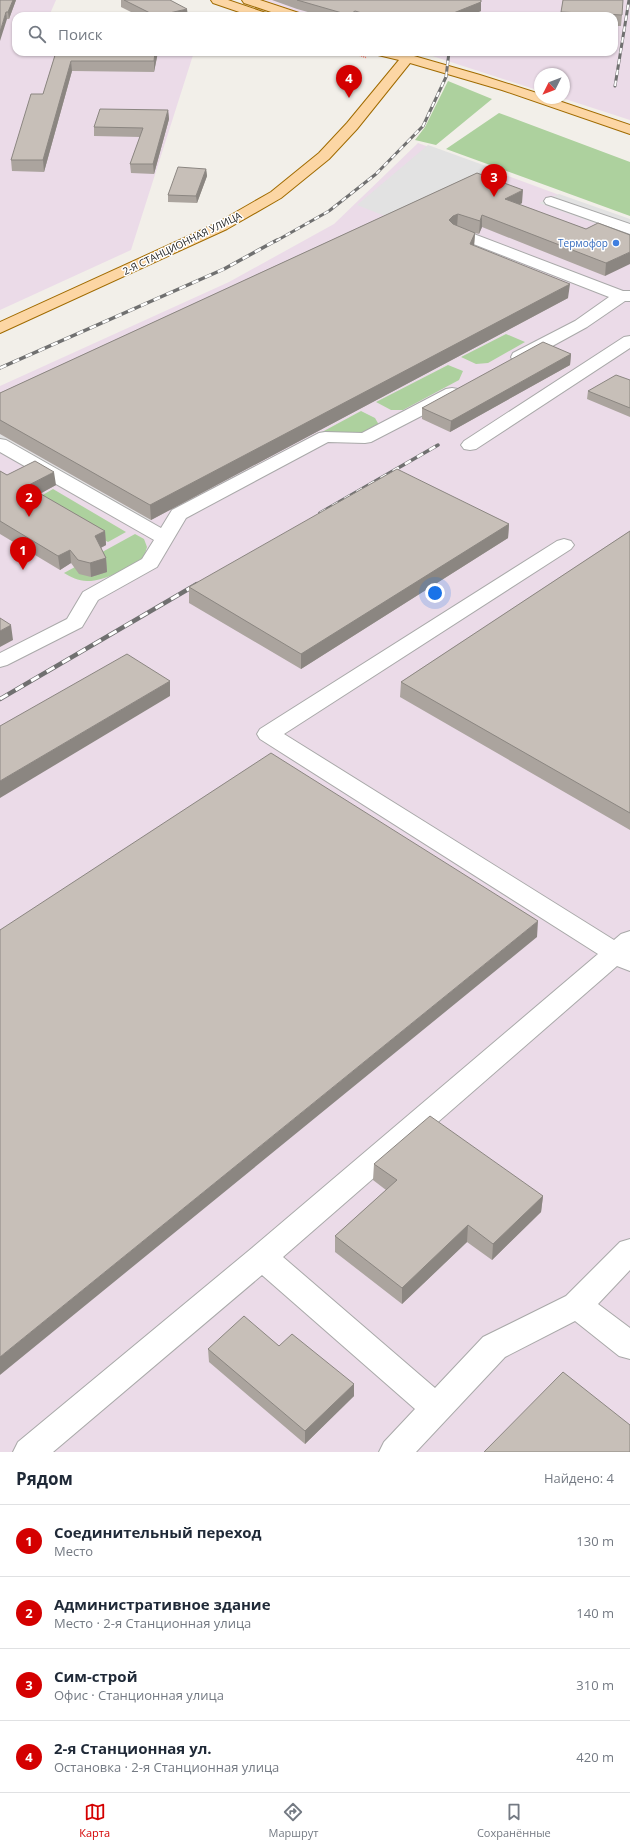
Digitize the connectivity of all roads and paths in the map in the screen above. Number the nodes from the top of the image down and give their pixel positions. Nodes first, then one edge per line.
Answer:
1 (217, 0) edge
2 (248, 0) edge
3 (251, 12) edge
4 (283, 12) edge
5 (399, 56) edge
6 (403, 56) edge
7 (630, 130) edge
8 (551, 201) dead end
9 (630, 229) edge
10 (458, 233) edge
11 (625, 296) edge
12 (0, 328) edge
13 (630, 341) edge
14 (506, 364) edge
15 (464, 386) edge
16 (0, 444) edge
17 (470, 445) dead end
18 (164, 538) junction
19 (564, 545) dead end
20 (0, 661) edge
21 (625, 952) edge
22 (630, 1251) edge
23 (262, 1257) junction
24 (576, 1306) junction
25 (630, 1346) edge
26 (436, 1408) junction
27 (29, 1452) edge
28 (395, 1452) edge

1 - 3 main road
2 - 4 main road
5 - 12 main road, 2-Я СТАНЦИОННАЯ УЛИЦА
6 - 7 main road
8 - 9 lane
10 - 11 lane
11 - 14 lane
13 - 17 lane
15 - 18 lane
16 - 18 lane
18 - 20 lane
19 - 21 lane
21 - 23 lane
22 - 24 lane
23 - 26 lane
23 - 27 lane
24 - 25 lane
24 - 26 lane
26 - 28 lane

